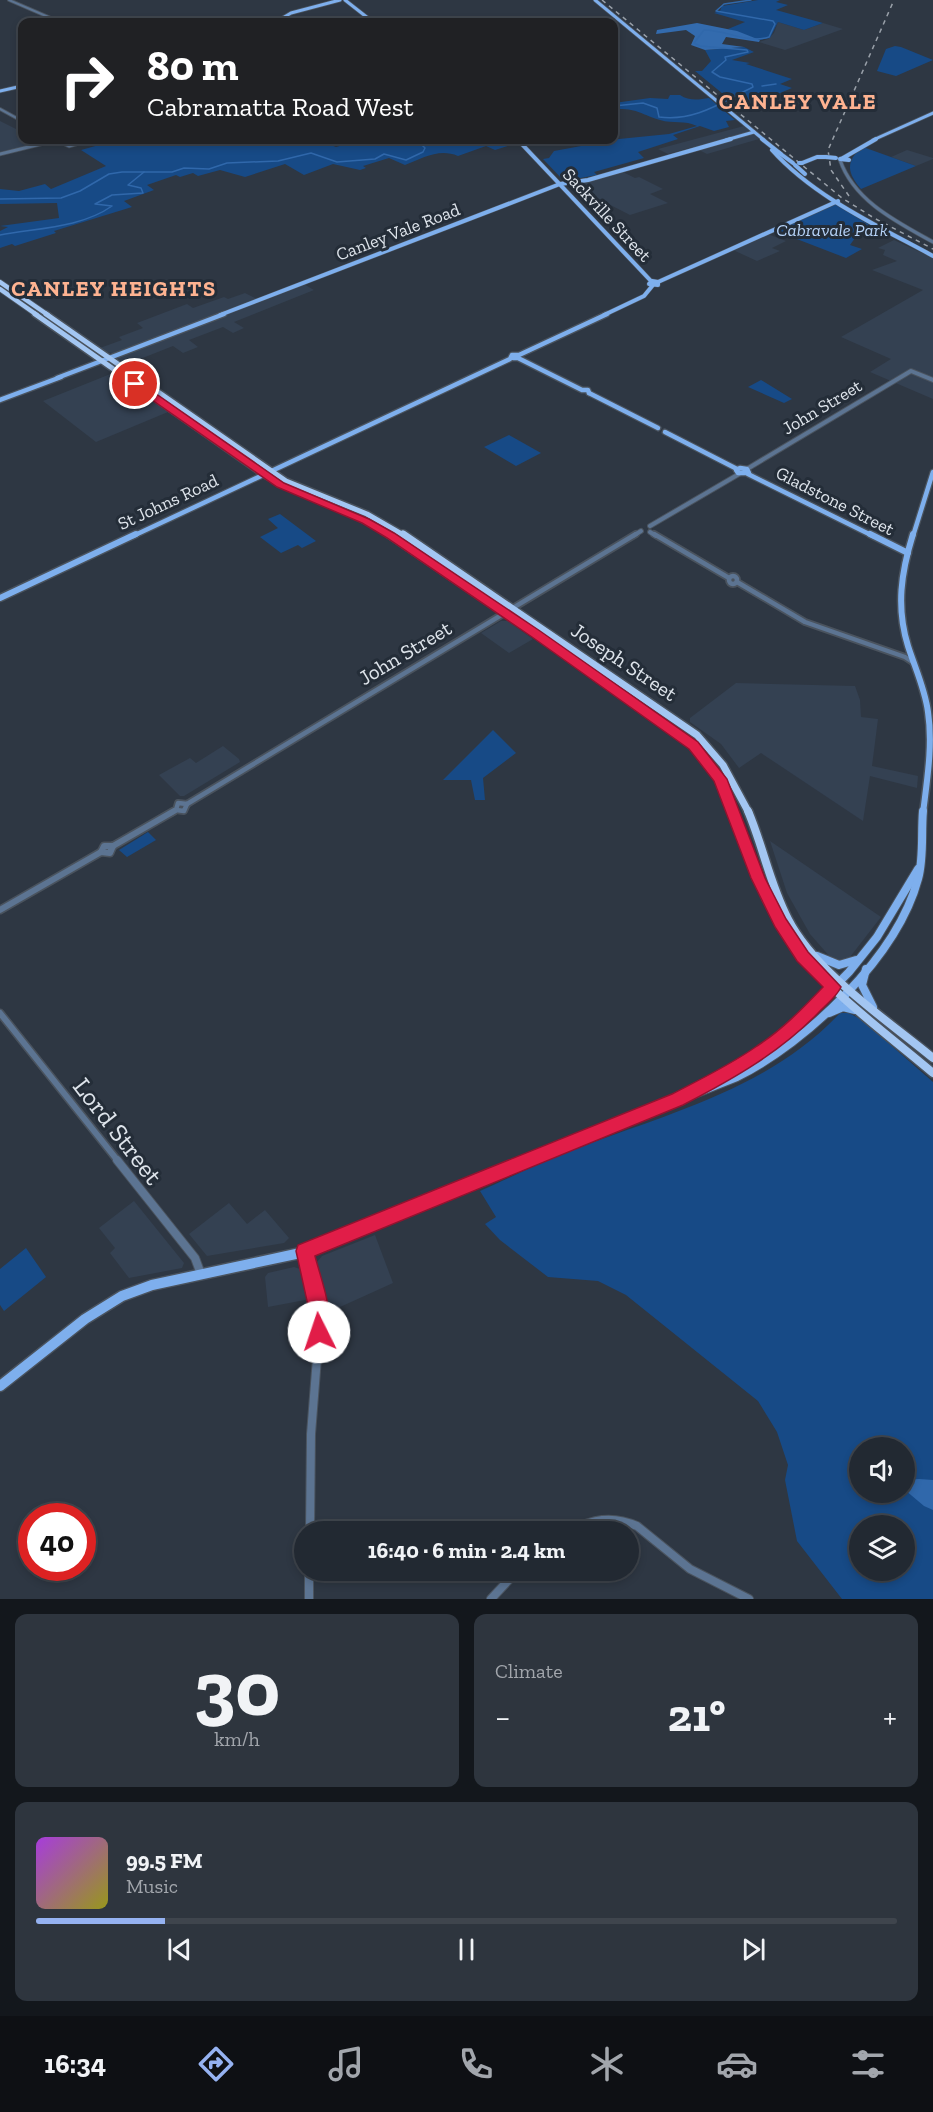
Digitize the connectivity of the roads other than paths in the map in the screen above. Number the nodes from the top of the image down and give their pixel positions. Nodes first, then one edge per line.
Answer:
1 (9, 0) edge
2 (595, 0) edge
3 (344, 1) edge
4 (331, 3) junction
5 (51, 18) edge
6 (283, 18) edge
7 (367, 18) edge
8 (617, 18) edge
9 (618, 19) edge
10 (18, 87) edge
11 (0, 91) edge
12 (723, 107) joint
13 (0, 109) edge
14 (933, 113) edge
15 (18, 119) edge
16 (754, 132) junction
17 (766, 143) junction
18 (39, 144) edge
19 (522, 144) edge
20 (860, 146) junction
21 (775, 152) junction
22 (0, 153) edge
23 (781, 154) junction
24 (836, 158) junction
25 (848, 158) junction
26 (816, 159) junction
27 (809, 160) junction
28 (793, 163) junction
29 (844, 171) junction
30 (808, 177) junction
31 (811, 182) junction
32 (560, 184) junction
33 (827, 194) junction
34 (838, 201) junction
35 (902, 223) junction
36 (919, 229) dead end
37 (933, 242) edge
38 (933, 256) edge
39 (0, 282) edge
40 (652, 284) junction
41 (0, 289) edge
42 (516, 357) junction
43 (106, 360) junction
44 (933, 380) edge
45 (0, 400) edge
46 (738, 471) junction
47 (748, 472) junction
48 (933, 472) edge
49 (267, 473) junction
50 (650, 529) junction
51 (908, 553) junction
52 (0, 598) edge
53 (508, 610) junction
54 (914, 663) junction
55 (918, 869) junction
56 (0, 910) edge
57 (814, 955) junction
58 (860, 958) junction
59 (866, 967) junction
60 (840, 980) junction
61 (834, 987) junction
62 (849, 987) junction
63 (843, 995) junction
64 (873, 1007) junction
65 (0, 1013) edge
66 (822, 1017) junction
67 (872, 1019) junction
68 (933, 1059) edge
69 (933, 1073) edge
70 (678, 1099) junction
71 (305, 1251) junction
72 (201, 1274) junction
73 (0, 1386) edge
74 (310, 1521) edge
75 (593, 1521) edge
76 (625, 1521) edge
77 (639, 1528) edge
78 (309, 1581) edge
79 (507, 1581) edge
80 (309, 1599) edge
81 (490, 1599) edge
82 (749, 1599) edge

1 - 5 street
2 - 8 main road
3 - 4 main road
3 - 4 main road
3 - 7 main road
4 - 6 main road
9 - 12 main road
10 - 11 main road
12 - 16 main road
13 - 15 street
14 - 20 main road
16 - 17 main road
16 - 32 main road, Canley Vale Road
17 - 21 main road
17 - 23 main road
18 - 22 street
19 - 32 main road, Sackville Street
20 - 24 main road
20 - 25 main road
21 - 23 main road
21 - 31 main road
23 - 28 main road
24 - 25 main road
24 - 26 main road
24 - 27 main road
24 - 29 street
25 - 29 street
26 - 27 main road
26 - 28 main road
27 - 28 main road
28 - 30 main road
29 - 35 street
30 - 31 main road
30 - 33 main road
31 - 33 main road
32 - 40 main road, Sackville Street
32 - 43 main road, Canley Vale Road
33 - 34 main road
34 - 38 main road
34 - 40 main road, St Johns Road
35 - 36 street
35 - 37 street
39 - 43 highway
40 - 42 main road, St Johns Road
41 - 43 highway
42 - 46 main road
42 - 49 main road, St Johns Road
43 - 45 main road
43 - 49 highway, Joseph Street
44 - 47 street, John Street
46 - 47 main road
46 - 50 street
47 - 51 main road, Gladstone Street
48 - 51 main road
49 - 52 main road, St Johns Road
49 - 53 highway, Joseph Street
50 - 53 street, John Street
50 - 54 street
51 - 54 main road
53 - 56 street, John Street
53 - 57 highway, Joseph Street
53 - 61 highway, Joseph Street
54 - 55 main road
55 - 58 main road
55 - 59 main road
57 - 58 main road
57 - 60 highway, Joseph Street
58 - 60 main road
59 - 62 main road
59 - 64 main road
60 - 61 main road
60 - 62 highway, Joseph Street
61 - 63 highway, Joseph Street
61 - 70 main road
62 - 63 main road
62 - 64 highway, Joseph Street
63 - 66 main road
63 - 67 highway, Joseph Street
64 - 68 highway, Joseph Street
65 - 72 street, Lord Street
66 - 67 main road
66 - 70 main road
67 - 69 highway, Joseph Street
70 - 71 main road
71 - 72 main road
71 - 74 street
72 - 73 main road
75 - 76 street
77 - 82 street
78 - 80 street
79 - 81 street

